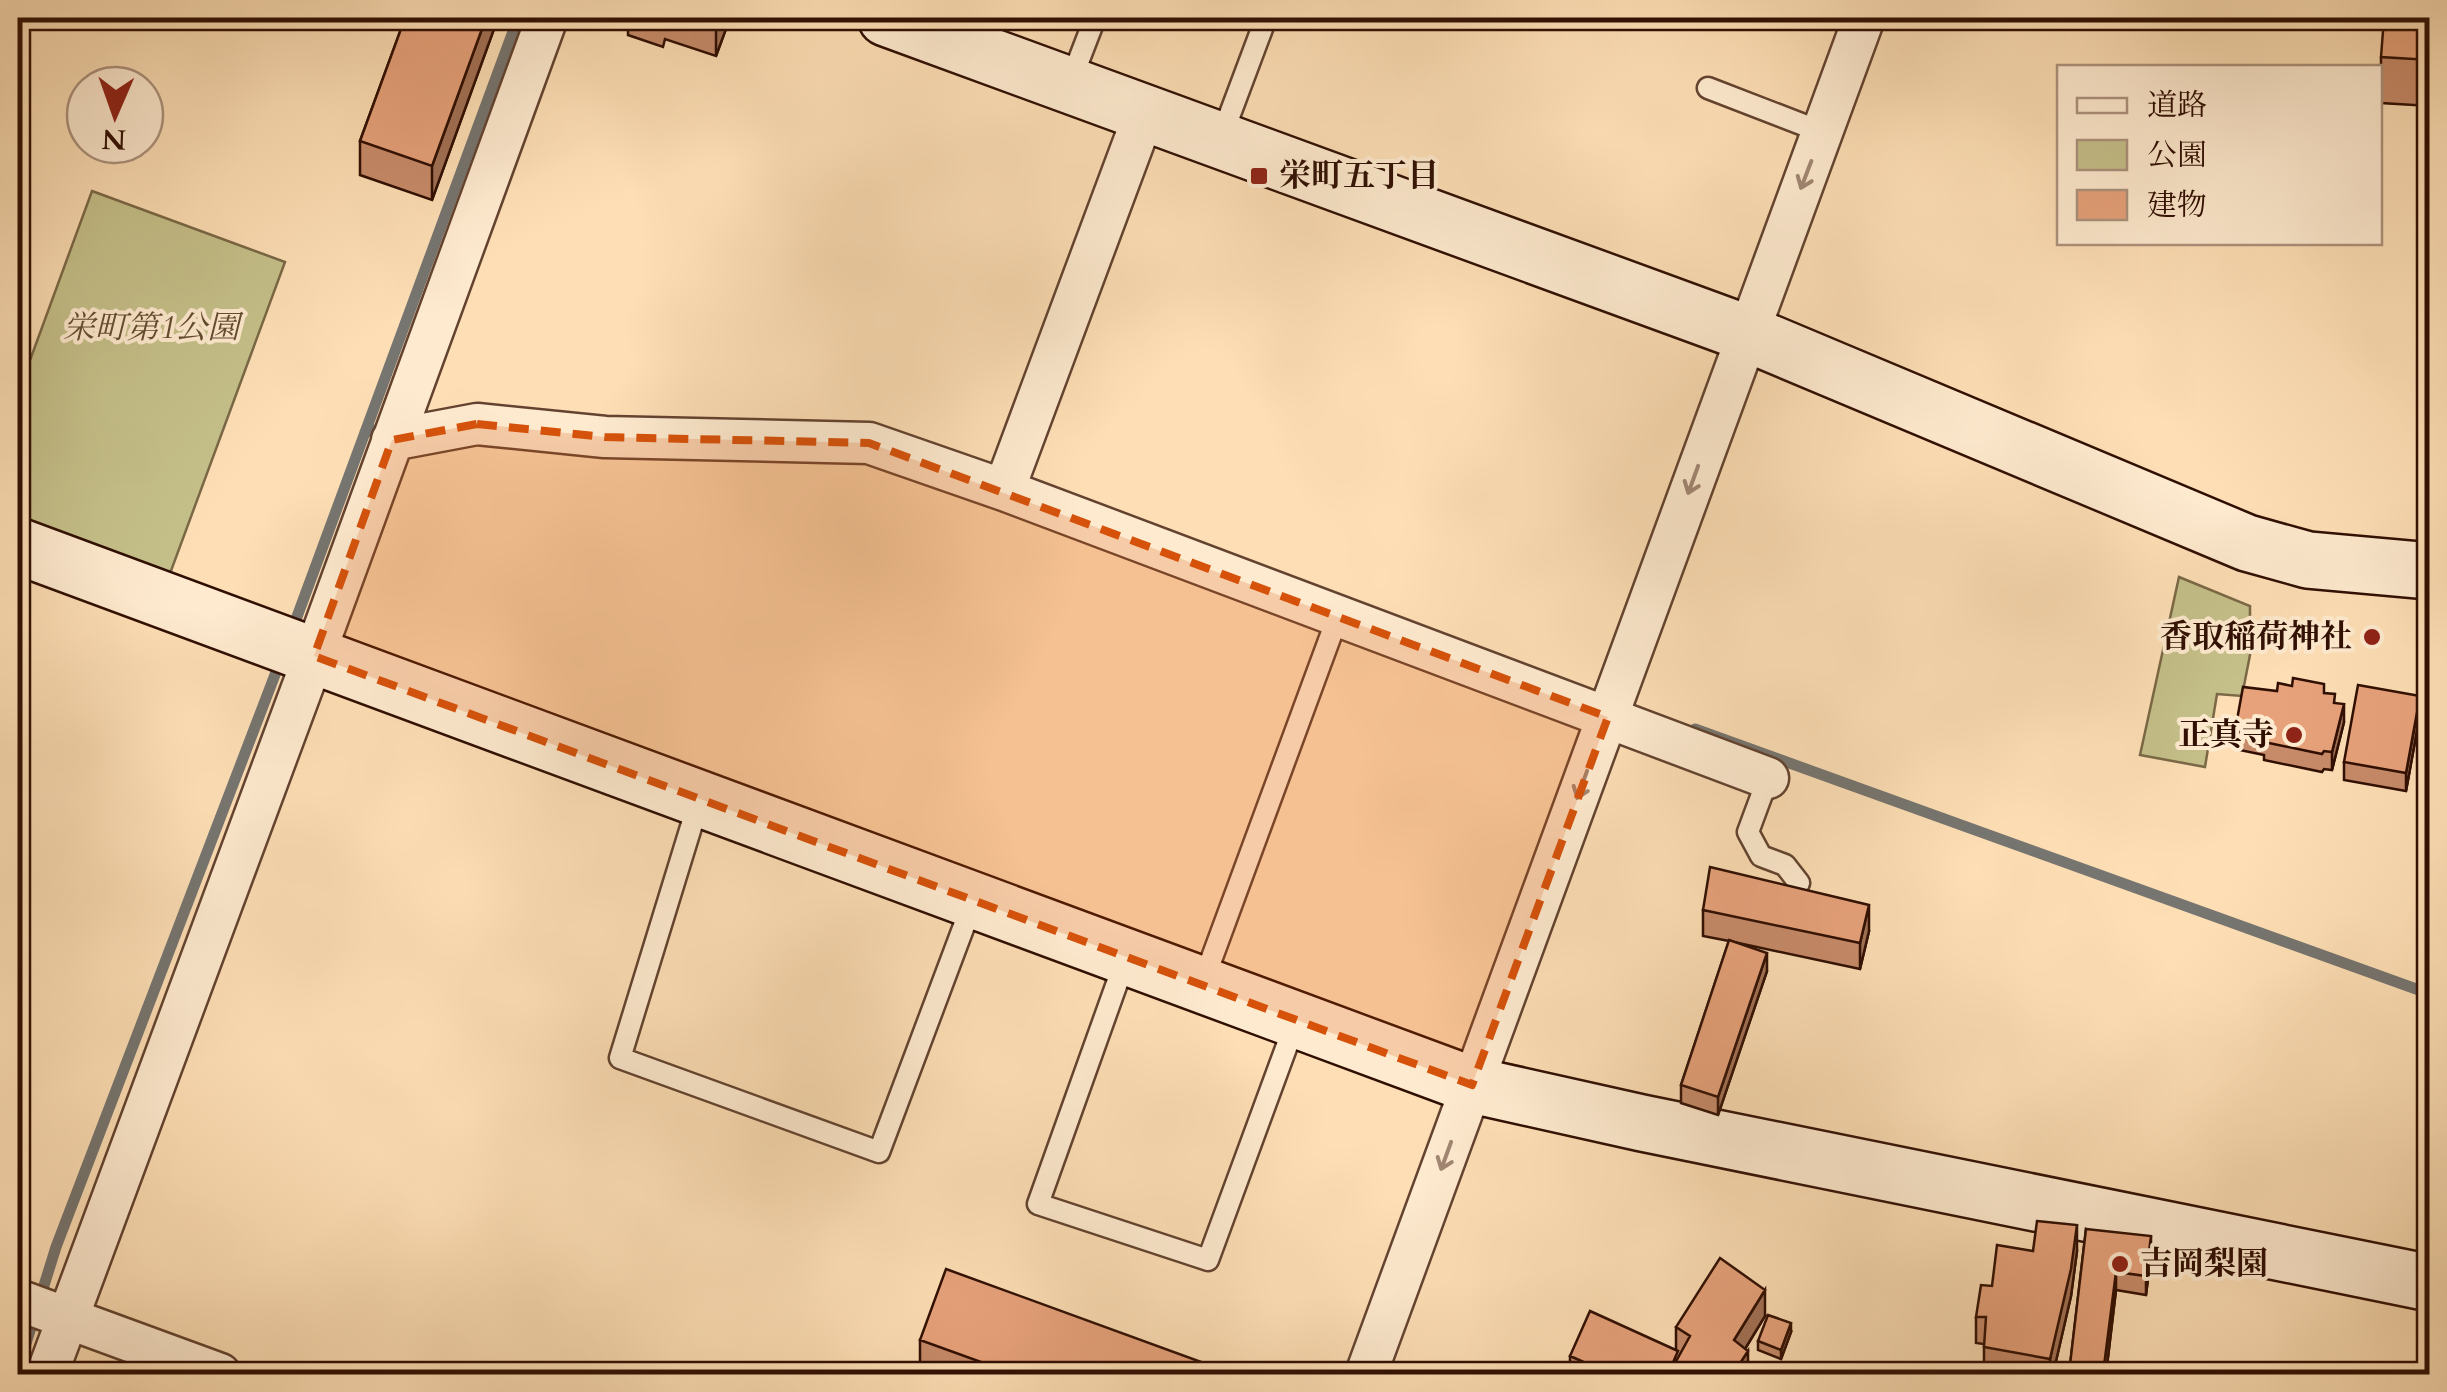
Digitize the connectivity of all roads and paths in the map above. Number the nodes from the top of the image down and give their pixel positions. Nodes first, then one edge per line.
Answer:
1 (546, 18) edge
2 (886, 18) edge
3 (1095, 18) edge
4 (1266, 18) edge
5 (1861, 18) edge
6 (1070, 85) junction
7 (1708, 88) dead end
8 (1144, 112) junction
9 (1822, 132) junction
10 (1220, 140) junction
11 (1746, 333) junction
12 (392, 440) junction
13 (1004, 490) junction
14 (18, 546) edge
15 (2430, 571) edge
16 (1338, 616) junction
17 (291, 648) junction
18 (1608, 717) junction
19 (1768, 778) joint
20 (699, 801) junction
21 (1799, 883) dead end
22 (974, 900) junction
23 (1127, 956) junction
24 (1202, 984) junction
25 (1297, 1019) junction
26 (1472, 1085) junction
27 (2430, 1284) edge
28 (18, 1300) edge
29 (67, 1319) junction
30 (47, 1374) edge
31 (220, 1374) edge
32 (1366, 1374) edge

1 - 12 street
2 - 6 street
3 - 6 lane
4 - 10 lane
5 - 9 street
6 - 8 street
7 - 9 lane
8 - 10 street
8 - 13 street
9 -> 11 street
10 - 11 street
11 - 15 street
11 -> 18 street
12 - 13 street
12 - 17 street
13 - 16 street
14 - 17 street
16 - 18 street
16 - 24 lane
17 - 20 street
17 - 29 street
18 - 19 street
18 -> 26 street
19 - 21 lane
20 - 22 street
20 - 22 lane
22 - 23 street
23 - 24 street
23 - 25 lane
24 - 25 street
25 - 26 street
26 - 27 street
26 -> 32 street
28 - 29 street
29 - 30 street
29 - 31 street

